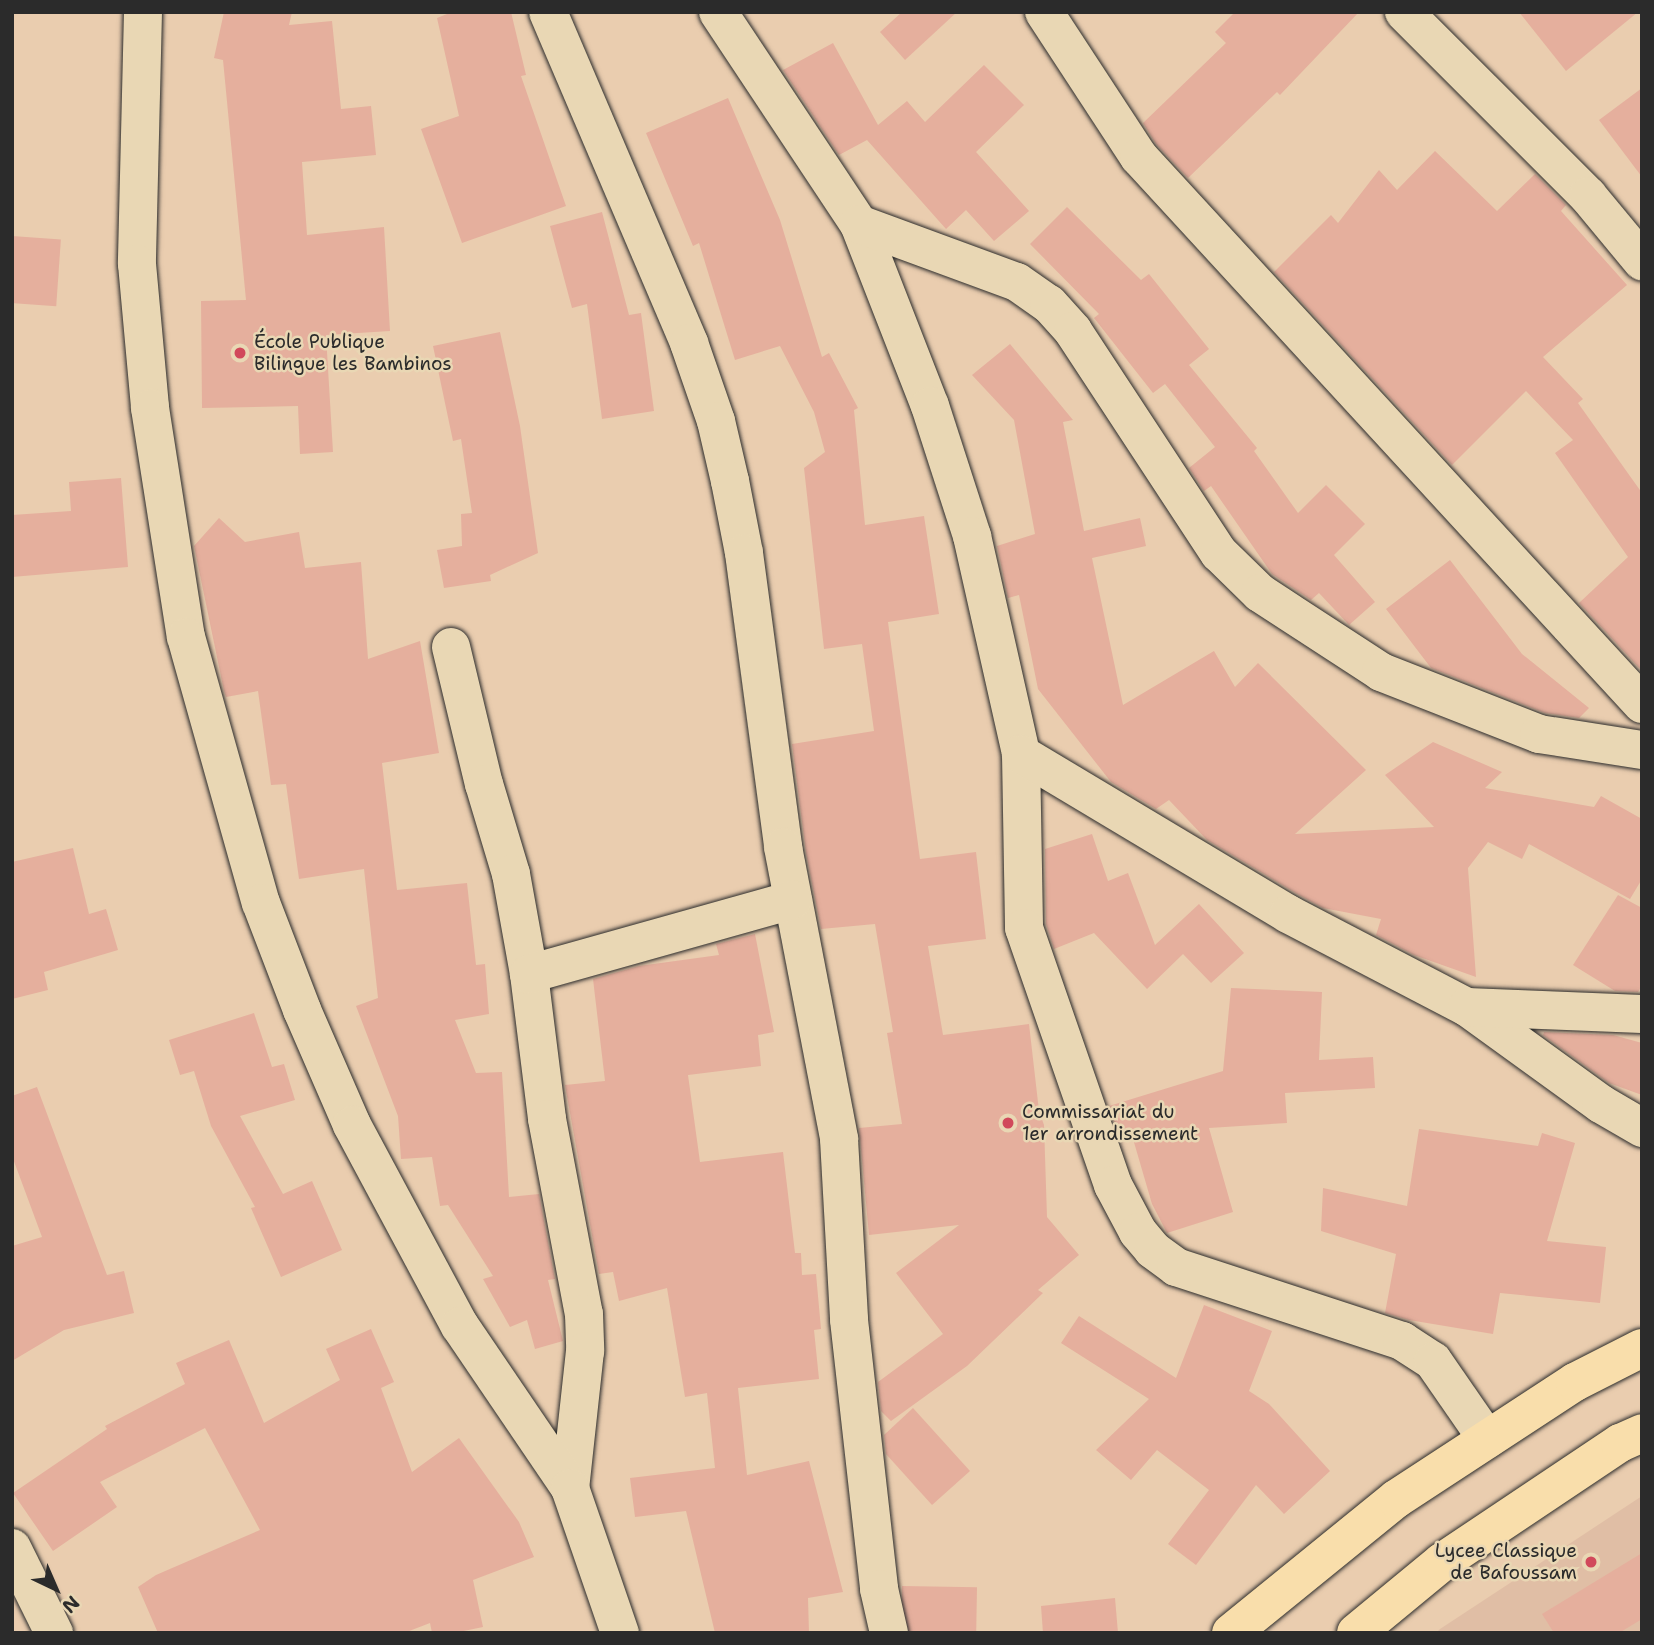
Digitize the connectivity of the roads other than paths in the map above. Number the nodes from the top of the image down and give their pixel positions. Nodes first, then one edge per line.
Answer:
1 (143, 12) edge
2 (548, 12) edge
3 (718, 12) edge
4 (1044, 12) edge
5 (1404, 12) edge
6 (859, 224) junction
7 (1642, 261) edge
8 (451, 648) dead end
9 (1642, 704) edge
10 (1642, 750) edge
11 (1021, 754) junction
12 (793, 900) junction
13 (529, 974) junction
14 (1467, 1007) junction
15 (1642, 1014) edge
16 (1642, 1128) edge
17 (1642, 1348) edge
18 (1642, 1433) edge
19 (1488, 1439) junction
20 (570, 1488) junction
21 (12, 1548) edge
22 (54, 1633) edge
23 (620, 1633) edge
24 (889, 1633) edge
25 (1231, 1633) edge
26 (1356, 1633) edge

1 - 20 street
2 - 12 street
3 - 6 street
4 - 9 street
5 - 7 street
6 - 10 street
6 - 11 street
8 - 13 street
11 - 14 street
11 - 19 street
12 - 13 street
12 - 24 street
13 - 20 street
14 - 15 street
14 - 16 street
17 - 19 main road
18 - 26 main road
19 - 25 main road
20 - 23 street
21 - 22 street

